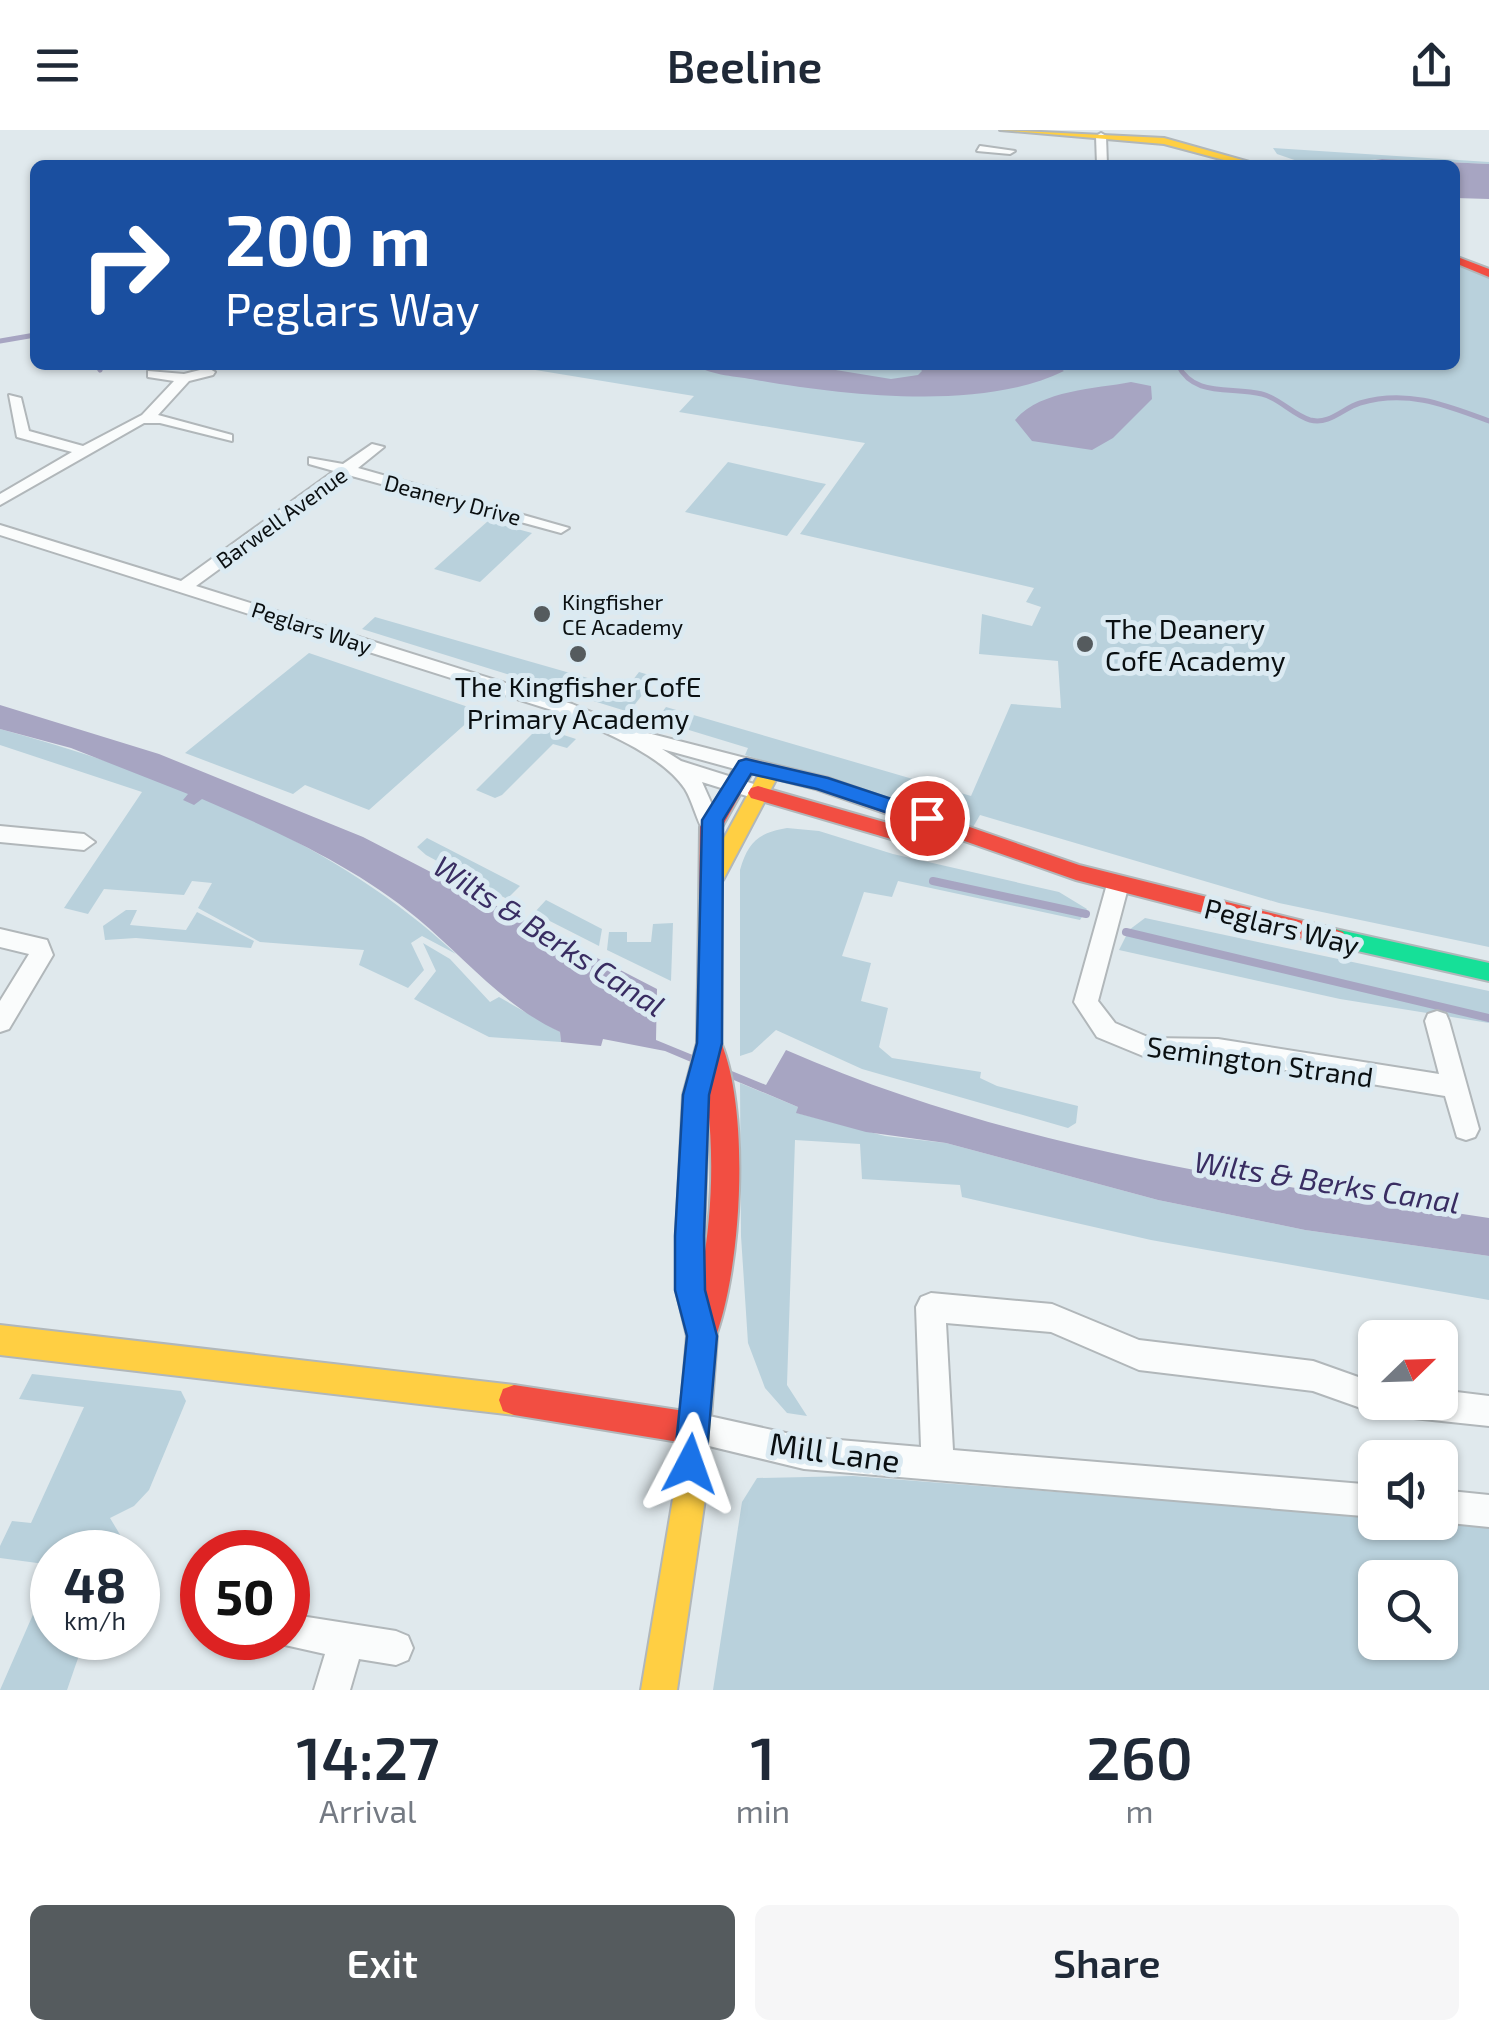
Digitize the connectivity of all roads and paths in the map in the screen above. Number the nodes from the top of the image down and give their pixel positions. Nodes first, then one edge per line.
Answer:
1 (1101, 136) junction
2 (1004, 144) edge
3 (980, 149) dead end
4 (1102, 160) edge
5 (1238, 160) edge
6 (1460, 261) edge
7 (1489, 273) edge
8 (208, 372) dead end
9 (153, 374) dead end
10 (184, 378) junction
11 (14, 398) dead end
12 (147, 418) junction
13 (227, 438) dead end
14 (377, 447) dead end
15 (80, 450) junction
16 (314, 462) dead end
17 (346, 470) junction
18 (0, 500) edge
19 (557, 506) dead end
20 (540, 522) junction
21 (561, 528) dead end
22 (0, 530) edge
23 (76, 554) junction
24 (57, 566) dead end
25 (184, 587) junction
26 (311, 627) junction
27 (293, 642) dead end
28 (622, 732) junction
29 (674, 766) junction
30 (739, 775) junction
31 (764, 782) junction
32 (711, 827) junction
33 (0, 834) edge
34 (84, 842) dead end
35 (712, 880) junction
36 (1118, 884) junction
37 (0, 938) edge
38 (1489, 972) edge
39 (1436, 1020) dead end
40 (0, 1022) edge
41 (710, 1043) junction
42 (1455, 1087) junction
43 (1466, 1129) dead end
44 (702, 1336) junction
45 (0, 1340) edge
46 (1358, 1392) edge
47 (1458, 1408) edge
48 (1489, 1411) edge
49 (692, 1428) junction
50 (938, 1464) junction
51 (1358, 1500) edge
52 (1458, 1508) edge
53 (1489, 1511) edge
54 (310, 1634) edge
55 (347, 1639) junction
56 (396, 1648) dead end
57 (332, 1690) edge
58 (659, 1690) edge

1 - 2 main road
1 - 4 street
1 - 5 main road
2 - 3 street
6 - 7 main road
8 - 10 street
9 - 10 street
10 - 12 street
11 - 15 street
12 - 13 street
12 - 15 street
14 - 17 street, Barwell Avenue
15 - 18 street
16 - 17 street, Deanery Drive
17 - 20 street, Deanery Drive
17 - 25 street, Barwell Avenue
19 - 20 street
20 - 21 street, Deanery Drive
22 - 23 street, Peglars Way
23 - 24 street
23 - 25 street, Peglars Way
25 - 26 street, Peglars Way
26 - 27 street
26 - 28 street, Peglars Way
28 - 29 street, Peglars Way
28 - 30 street, Peglars Way
29 - 30 street, Peglars Way
29 - 32 street
30 - 31 main road, Peglars Way
30 - 32 main road
31 - 35 main road
31 - 36 main road, Peglars Way
32 - 35 main road
33 - 34 street
35 - 41 main road
36 - 38 main road, Peglars Way
36 - 42 street, Semington Strand
37 - 40 street
39 - 42 street
41 - 44 main road
41 - 44 main road
42 - 43 street
44 - 49 main road
45 - 49 main road, Mill Lane
46 - 50 street
47 - 48 street
49 - 50 street, Mill Lane
49 - 58 main road
50 - 51 street, Mill Lane
52 - 53 street
54 - 55 street
55 - 56 street
55 - 57 street

